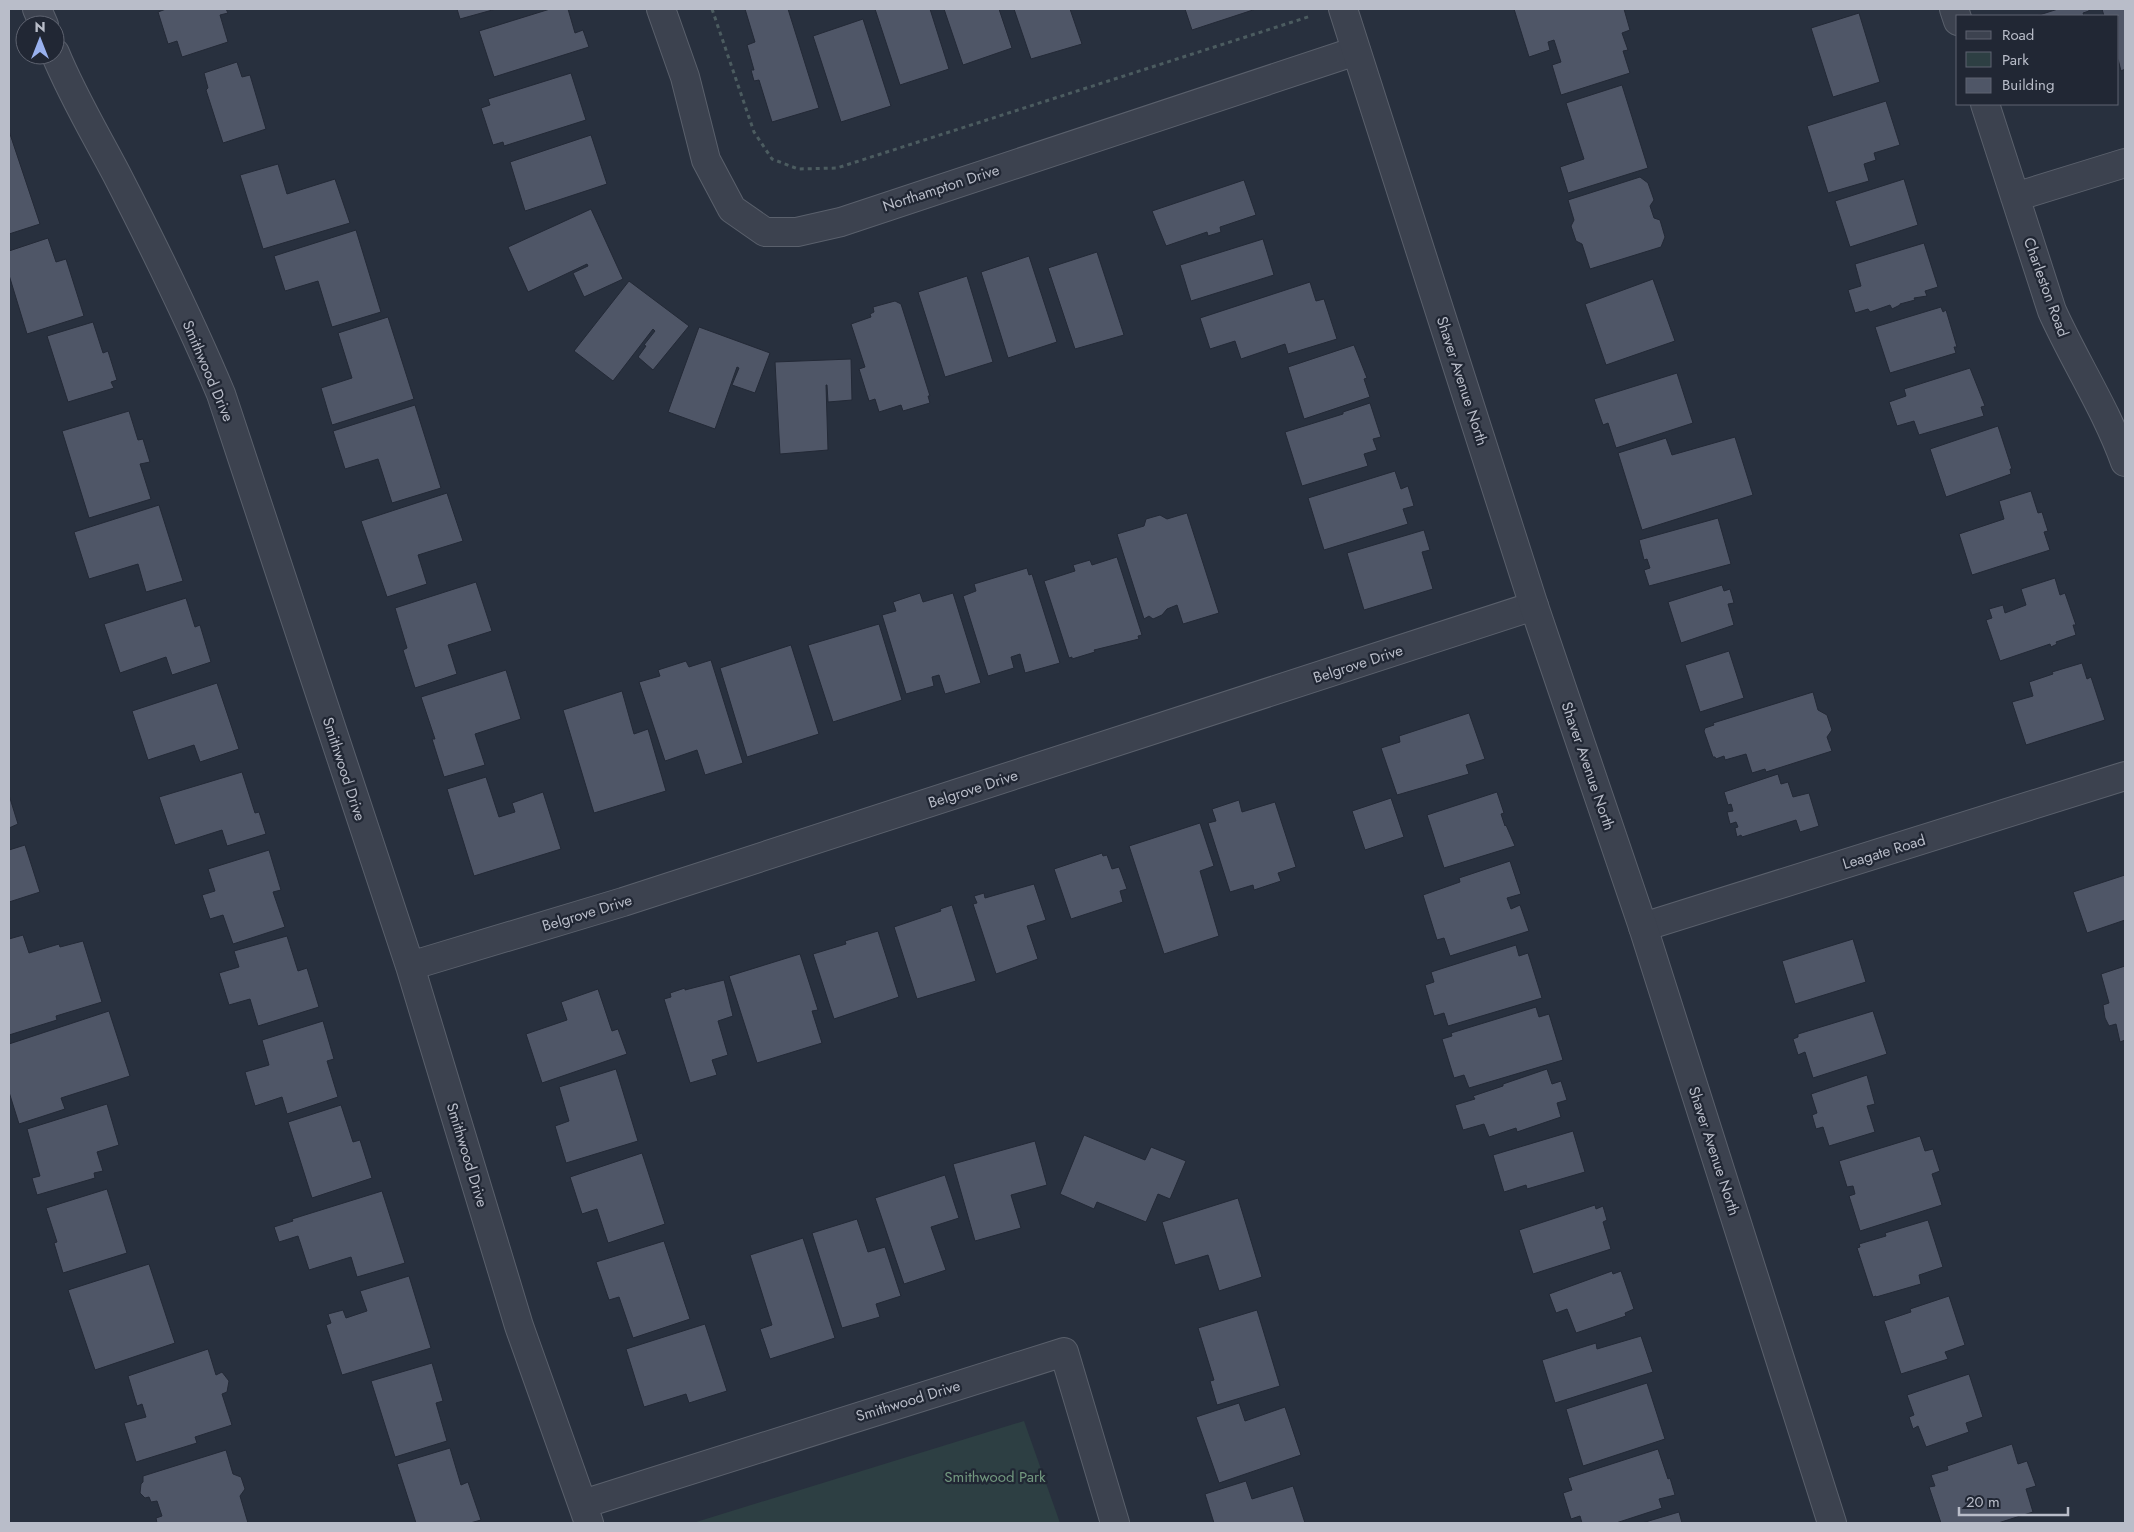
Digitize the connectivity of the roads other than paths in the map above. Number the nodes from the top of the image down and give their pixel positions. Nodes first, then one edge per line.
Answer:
1 (661, 9) edge
2 (1343, 9) edge
3 (1356, 52) junction
4 (60, 65) edge
5 (1985, 105) edge
6 (2125, 163) edge
7 (2016, 197) junction
8 (2125, 462) edge
9 (1534, 606) junction
10 (2125, 776) edge
11 (1643, 927) junction
12 (410, 966) junction
13 (586, 1514) edge
14 (1115, 1523) edge
15 (1832, 1523) edge

1 - 3 street, Northampton Drive
2 - 3 street, Shaver Avenue North
3 - 9 street, Shaver Avenue North
4 - 12 street, Smithwood Drive
5 - 7 street, Charleston Road
6 - 7 street
7 - 8 street, Charleston Road
9 - 11 street, Shaver Avenue North
9 - 12 street, Belgrove Drive
10 - 11 street, Leagate Road
11 - 15 street, Shaver Avenue North
12 - 13 street, Smithwood Drive
13 - 14 street, Smithwood Drive

